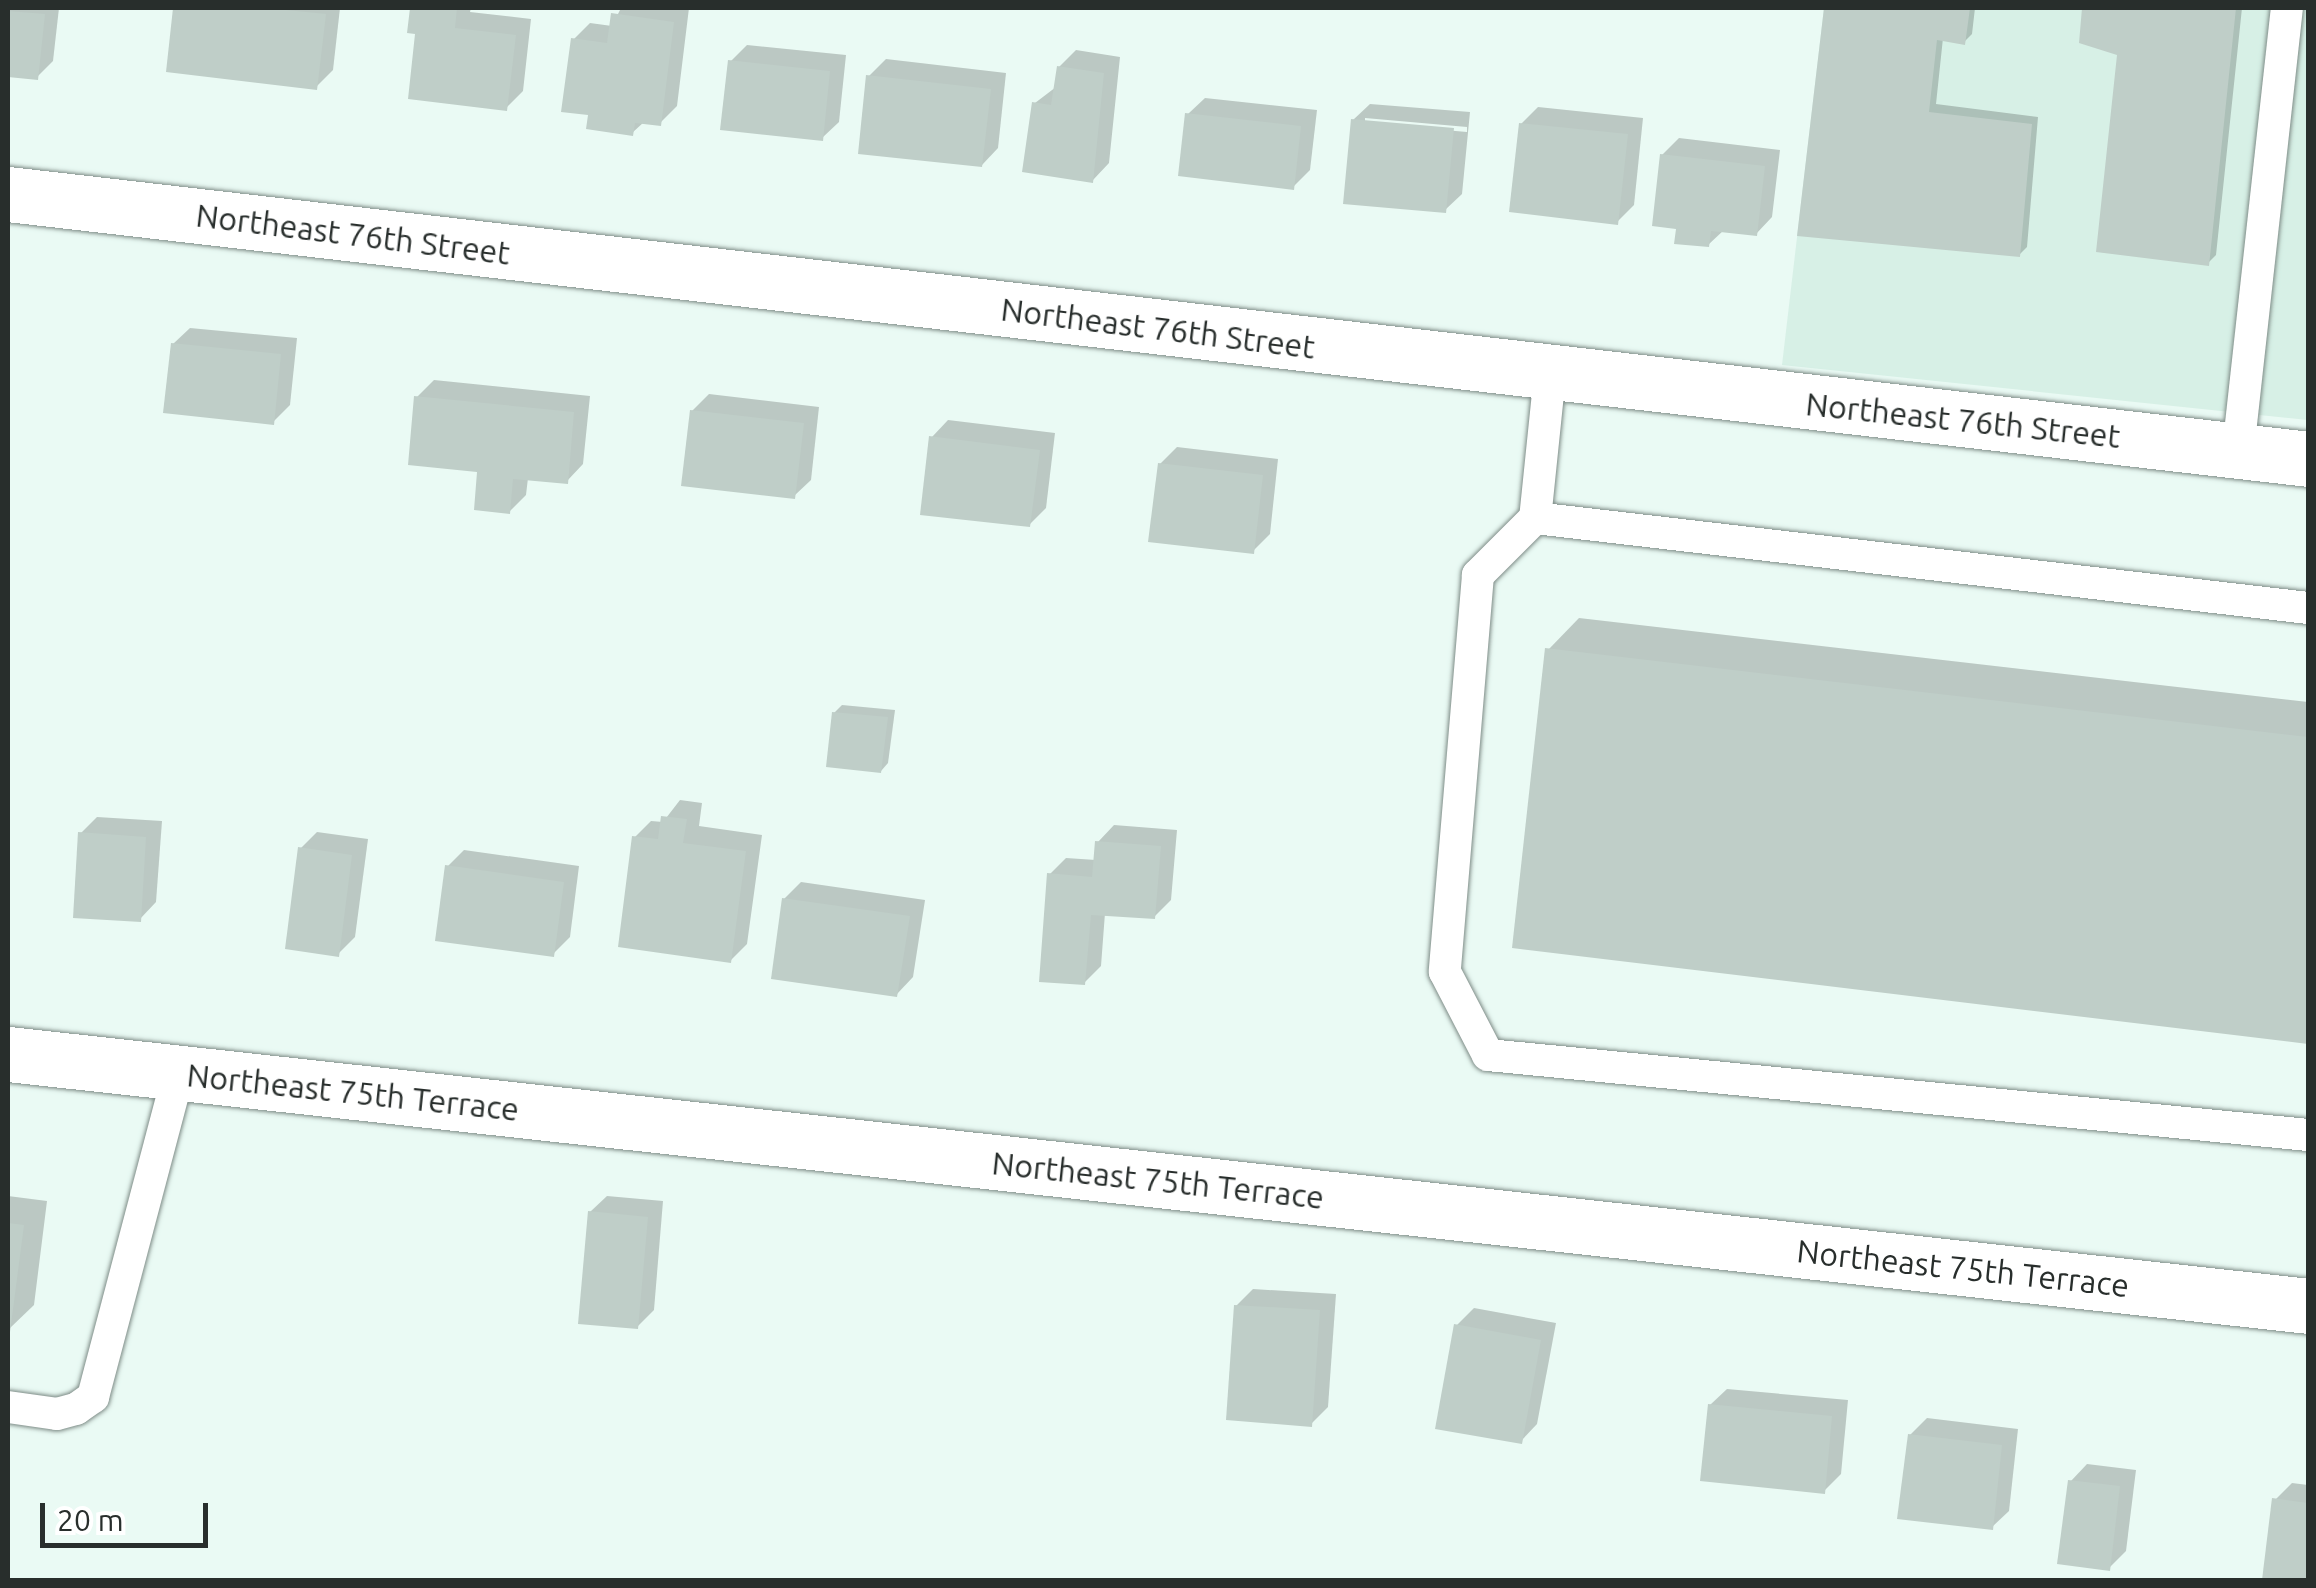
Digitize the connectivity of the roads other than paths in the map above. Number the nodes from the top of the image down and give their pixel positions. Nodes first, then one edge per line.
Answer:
1 (2288, 8) edge
2 (8, 194) edge
3 (1550, 374) junction
4 (2238, 452) junction
5 (2308, 459) edge
6 (1535, 518) junction
7 (2308, 608) edge
8 (8, 1054) edge
9 (179, 1072) junction
10 (2308, 1135) edge
11 (2308, 1306) edge
12 (8, 1406) edge

1 - 4 lane
2 - 3 street, Northeast 76th Street
3 - 4 street, Northeast 76th Street
3 - 6 lane
4 - 5 street, Northeast 76th Street
6 - 7 lane
6 - 10 lane
8 - 9 street, Northeast 75th Terrace
9 - 11 street, Northeast 75th Terrace
9 - 12 lane

